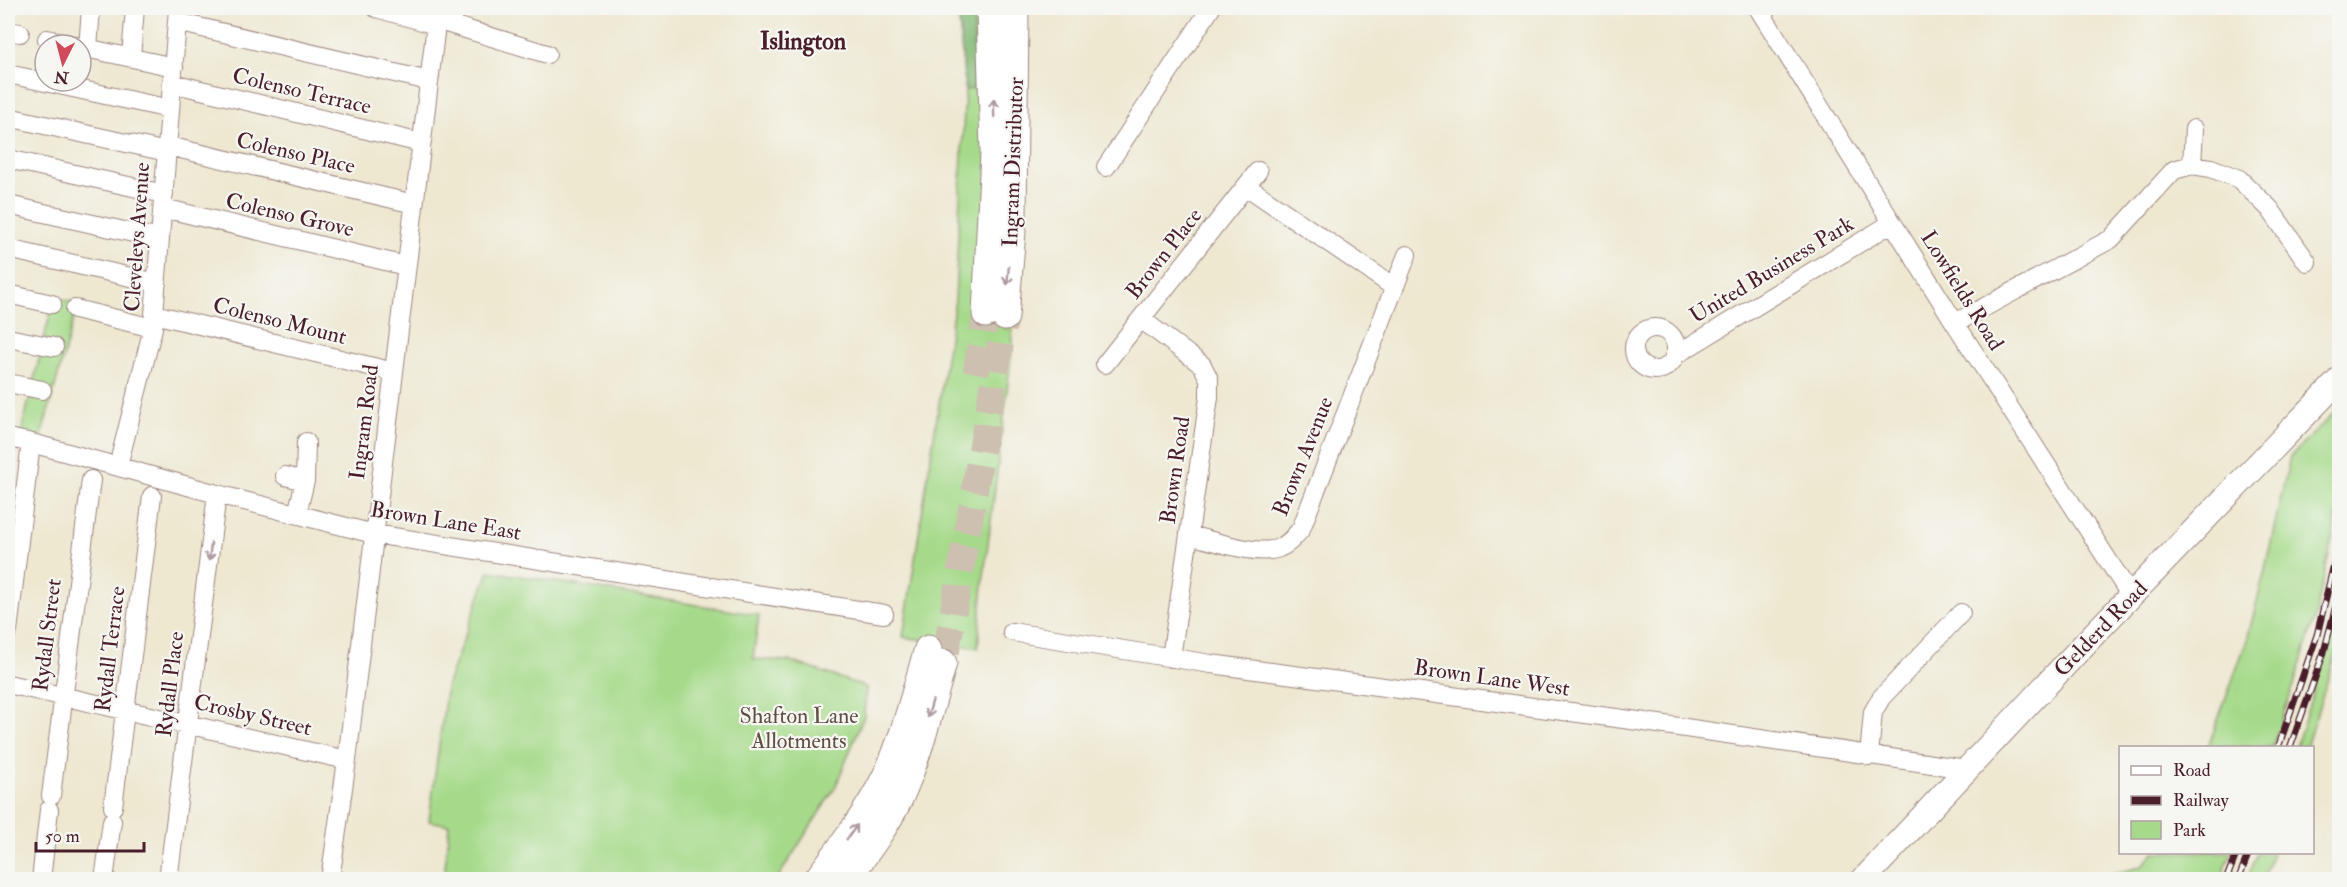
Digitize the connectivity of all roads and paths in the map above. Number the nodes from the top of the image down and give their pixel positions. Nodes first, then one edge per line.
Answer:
1 (91, 8) edge
2 (135, 8) edge
3 (376, 8) edge
4 (990, 8) edge
5 (1015, 8) edge
6 (1022, 8) edge
7 (1211, 8) edge
8 (1758, 8) edge
9 (178, 15) edge
10 (436, 15) edge
11 (84, 33) edge
12 (93, 49) edge
13 (547, 54) dead end
14 (131, 57) junction
15 (1015, 58) junction
16 (8, 74) edge
17 (173, 75) junction
18 (429, 81) junction
19 (170, 109) junction
20 (8, 117) edge
21 (2194, 129) dead end
22 (421, 143) junction
23 (167, 149) junction
24 (8, 159) edge
25 (2192, 165) junction
26 (1106, 167) dead end
27 (1258, 171) dead end
28 (1246, 186) junction
29 (163, 201) junction
30 (414, 204) junction
31 (8, 205) edge
32 (1893, 223) junction
33 (160, 239) junction
34 (8, 249) edge
35 (1407, 255) dead end
36 (2307, 262) dead end
37 (406, 266) junction
38 (157, 283) junction
39 (1394, 287) junction
40 (8, 294) edge
41 (52, 304) dead end
42 (75, 309) dead end
43 (1141, 320) junction
44 (154, 321) junction
45 (1955, 323) junction
46 (8, 338) edge
47 (54, 347) dead end
48 (1674, 356) dead end
49 (1105, 364) dead end
50 (394, 372) junction
51 (2340, 379) edge
52 (8, 383) edge
53 (42, 390) dead end
54 (8, 438) edge
55 (306, 442) dead end
56 (31, 443) junction
57 (118, 466) junction
58 (285, 476) dead end
59 (91, 480) dead end
60 (305, 481) junction
61 (217, 494) junction
62 (152, 496) dead end
63 (15, 509) edge
64 (297, 514) junction
65 (374, 534) junction
66 (1189, 535) junction
67 (11, 573) edge
68 (2131, 596) junction
69 (1961, 613) dead end
70 (884, 614) dead end
71 (8, 631) edge
72 (1012, 632) dead end
73 (1171, 658) junction
74 (8, 684) edge
75 (62, 696) junction
76 (125, 710) junction
77 (189, 725) junction
78 (1869, 756) junction
79 (347, 760) junction
80 (1966, 769) junction
81 (41, 879) edge
82 (104, 879) edge
83 (168, 879) edge
84 (330, 879) edge
85 (817, 879) edge
86 (846, 879) edge
87 (1863, 879) edge

1 - 11 street
2 - 14 street
3 - 10 street
15 -> 4 highway, Ingram Distributor
5 - 15 highway, Ingram Distributor
6 - 15 highway
7 - 26 street
8 - 32 street, Lowfields Road
9 - 17 street, Cleveleys Avenue
9 - 18 street
10 - 13 street
10 - 18 street, Ingram Road
12 - 14 street, Colenso Terrace
14 - 17 street, Colenso Terrace
16 - 19 street
17 - 19 street, Cleveleys Avenue
17 - 22 street, Colenso Terrace
18 - 22 street, Ingram Road
19 - 23 street, Cleveleys Avenue
20 - 23 street, Colenso Place
21 - 25 street
22 - 30 street, Ingram Road
23 - 29 street, Cleveleys Avenue
23 - 30 street, Colenso Place
24 - 29 street, Colenso Grove
25 - 36 street
25 - 45 street
27 - 28 street, Brown Place
28 - 39 street
28 - 43 street, Brown Place
29 - 33 street, Cleveleys Avenue
29 - 37 street, Colenso Grove
30 - 37 street, Ingram Road
31 - 33 street
32 - 45 street, Lowfields Road
32 - 48 street, United Business Park
33 - 38 street, Cleveleys Avenue
34 - 38 street
35 - 39 street, Brown Avenue
37 - 50 street, Ingram Road
38 - 44 street, Cleveleys Avenue
39 - 66 street, Brown Avenue
40 - 41 street
42 - 44 street, Colenso Mount
43 - 49 street, Brown Place
43 - 66 street, Brown Road
44 - 50 street, Colenso Mount
44 - 57 street, Cleveleys Avenue
45 - 68 street, Lowfields Road
46 - 47 street
50 - 65 street, Ingram Road
51 - 68 main road, Gelderd Road
52 - 53 street
54 - 56 street, Brown Lane East
55 - 60 street
56 - 57 street, Brown Lane East
56 - 63 street
57 - 61 street, Brown Lane East
58 - 60 street
59 - 75 street, Rydall Street
60 - 64 street
61 - 64 street, Brown Lane East
61 -> 77 street, Rydall Place
62 - 76 street, Rydall Terrace
63 - 67 street
64 - 65 street, Brown Lane East
65 - 70 street, Brown Lane East
65 - 79 street, Ingram Road
66 - 73 street, Brown Road
67 - 71 street
68 - 80 main road, Gelderd Road
69 - 78 street
72 - 73 street, Brown Lane West
73 - 78 street, Brown Lane West
74 - 75 street, Crosby Street
75 - 76 street, Crosby Street
75 - 81 street, Rydall Street
76 - 77 street, Crosby Street
76 - 82 street, Rydall Terrace
77 - 79 street, Crosby Street
77 - 83 street, Rydall Place
78 - 80 street, Brown Lane West
79 - 84 street, Ingram Road
80 - 87 main road, Gelderd Road
85 -> 86 highway

